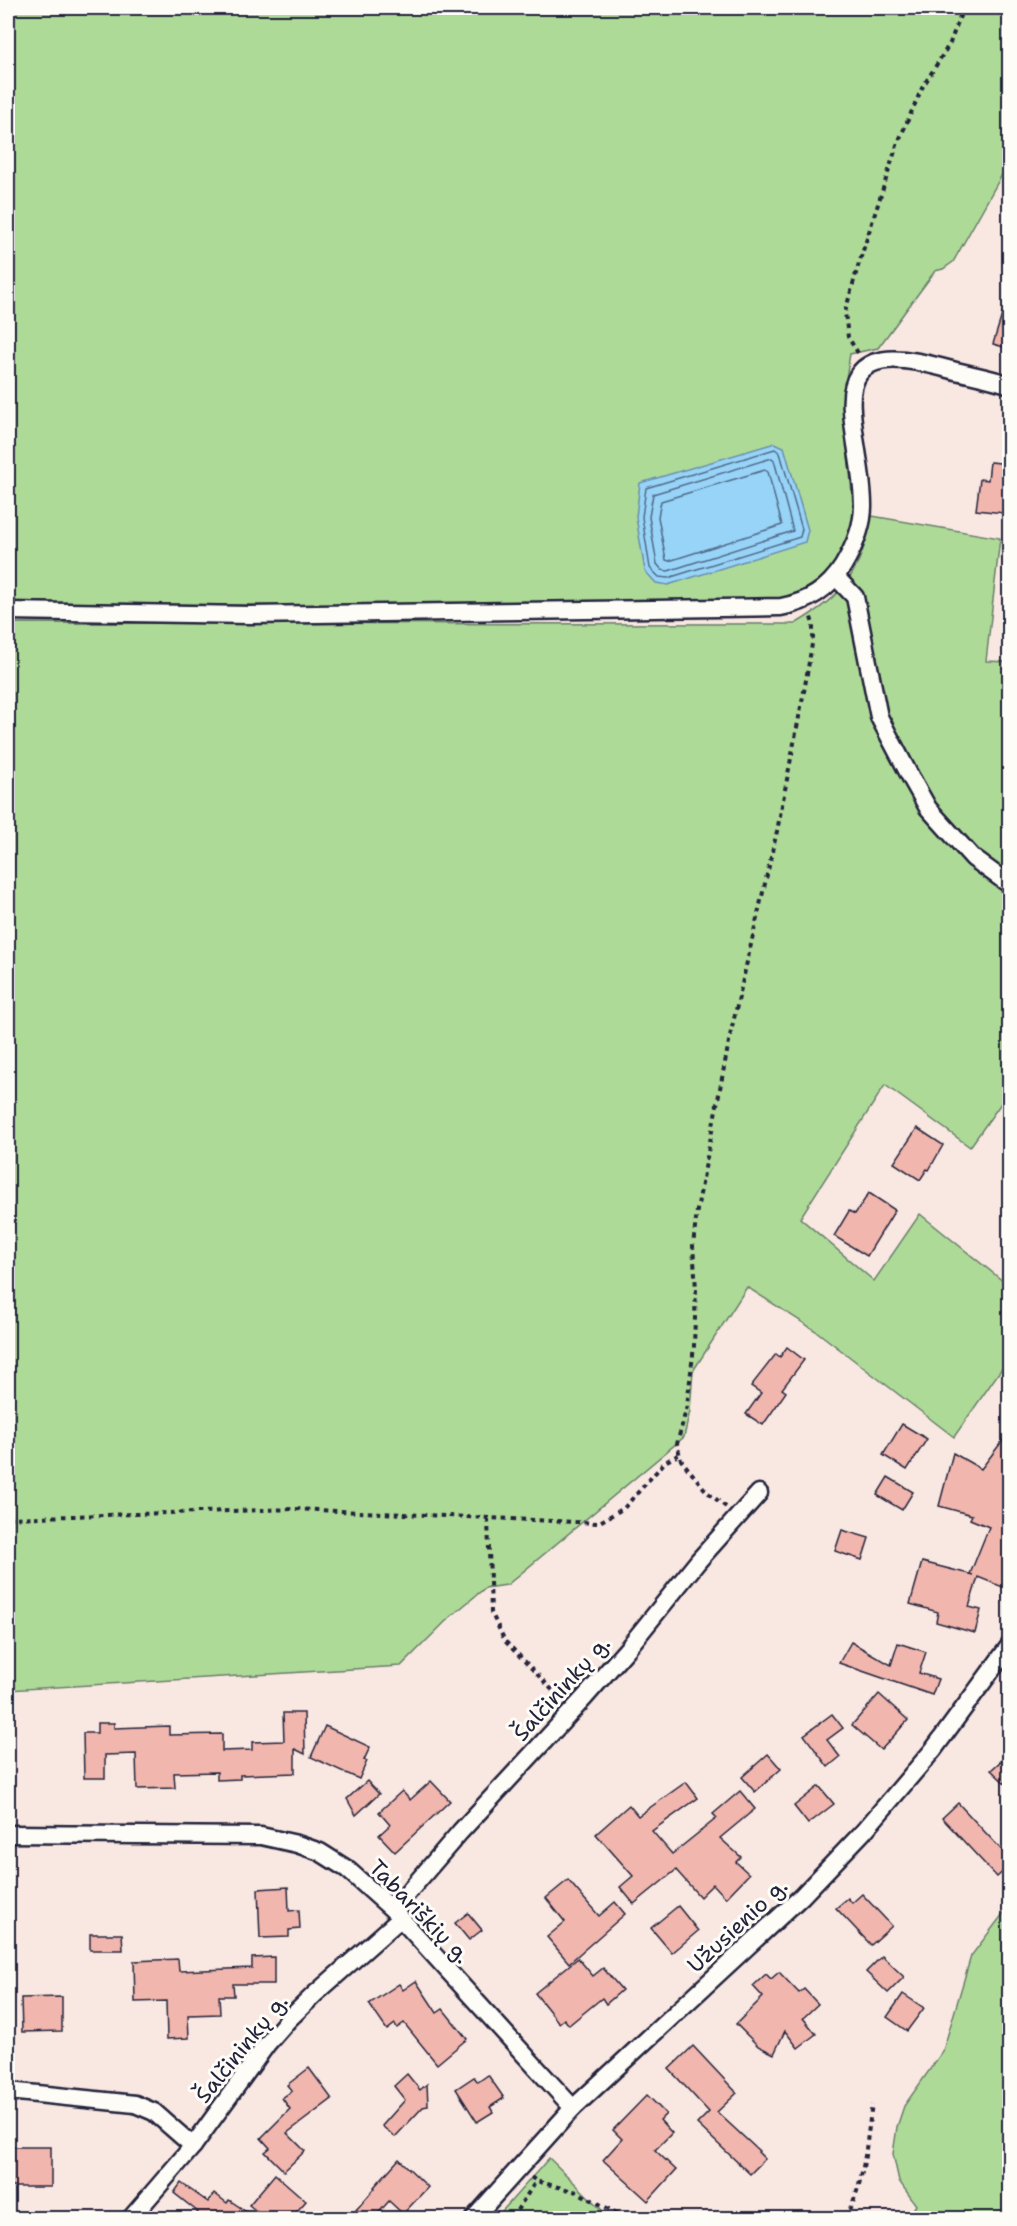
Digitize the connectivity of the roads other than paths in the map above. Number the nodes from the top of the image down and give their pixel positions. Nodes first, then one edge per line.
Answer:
1 (1010, 385) edge
2 (836, 577) junction
3 (8, 611) edge
4 (1010, 885) edge
5 (759, 1493) dead end
6 (1010, 1645) edge
7 (8, 1834) edge
8 (396, 1914) junction
9 (8, 2091) edge
10 (573, 2108) junction
11 (193, 2146) junction
12 (131, 2218) edge
13 (474, 2218) edge

1 - 2 street
2 - 3 street
2 - 4 street
5 - 8 street, Šalčininkų g.
6 - 10 street, Užusienio g.
7 - 8 street, Tabariškių g.
8 - 10 street, Tabariškių g.
8 - 11 street, Šalčininkų g.
9 - 11 street
10 - 13 street, Užusienio g.
11 - 12 street, Šalčininkų g.

